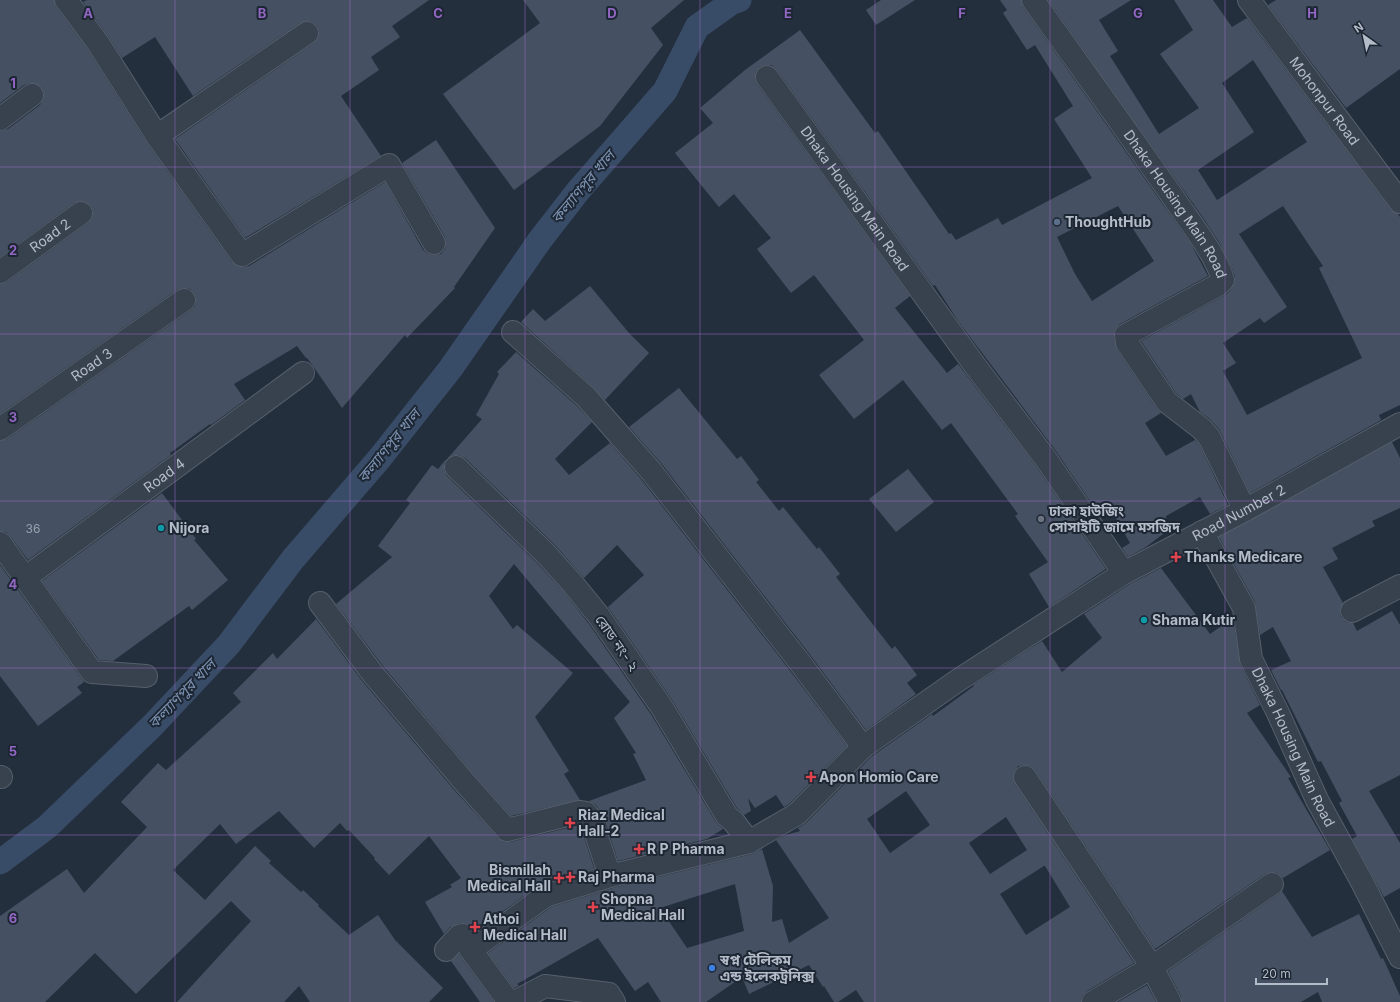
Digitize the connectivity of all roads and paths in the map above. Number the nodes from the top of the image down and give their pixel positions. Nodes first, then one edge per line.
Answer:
1 (1032, 0) edge
2 (1249, 0) edge
3 (74, 3) edge
4 (307, 33) dead end
5 (767, 77) dead end
6 (32, 95) dead end
7 (0, 119) edge
8 (157, 136) junction
9 (1400, 202) edge
10 (81, 213) dead end
11 (434, 243) dead end
12 (0, 272) edge
13 (184, 300) dead end
14 (513, 332) dead end
15 (303, 373) dead end
16 (1400, 424) edge
17 (0, 429) edge
18 (456, 467) dead end
19 (1245, 510) junction
20 (1202, 532) junction
21 (0, 543) edge
22 (1124, 573) junction
23 (25, 578) junction
24 (1400, 586) edge
25 (320, 603) dead end
26 (1352, 612) dead end
27 (146, 676) dead end
28 (863, 747) junction
29 (1025, 777) dead end
30 (749, 842) junction
31 (610, 876) junction
32 (1272, 884) dead end
33 (446, 950) dead end
34 (471, 950) junction
35 (1400, 957) edge
36 (1152, 967) junction
37 (509, 1002) edge
38 (515, 1002) edge
39 (614, 1002) edge
40 (1093, 1002) edge
41 (1170, 1002) edge

1 - 19 street, Dhaka Housing Main Road
2 - 9 street, Mohonpur Road
3 - 8 street
4 - 8 street
5 - 22 street, Dhaka Housing Main Road
6 - 7 street
8 - 11 street
10 - 12 street, Road 2
13 - 17 street, Road 3
14 - 28 street
15 - 23 street, Road 4
16 - 19 street, Road Number 2
18 - 30 street, রোড নং- ২
19 - 20 street, Road Number 2
20 - 22 street, Road Number 2
20 - 35 street, Dhaka Housing Main Road
21 - 23 street
22 - 28 street, Road Number 2
23 - 27 street
24 - 26 street
25 - 31 street
28 - 30 street, Road Number 2
29 - 36 street
30 - 31 street, Road Number 2
31 - 34 street, Road Number 2
32 - 36 street
33 - 34 street
34 - 37 street
36 - 40 street
36 - 41 street
38 - 39 street

